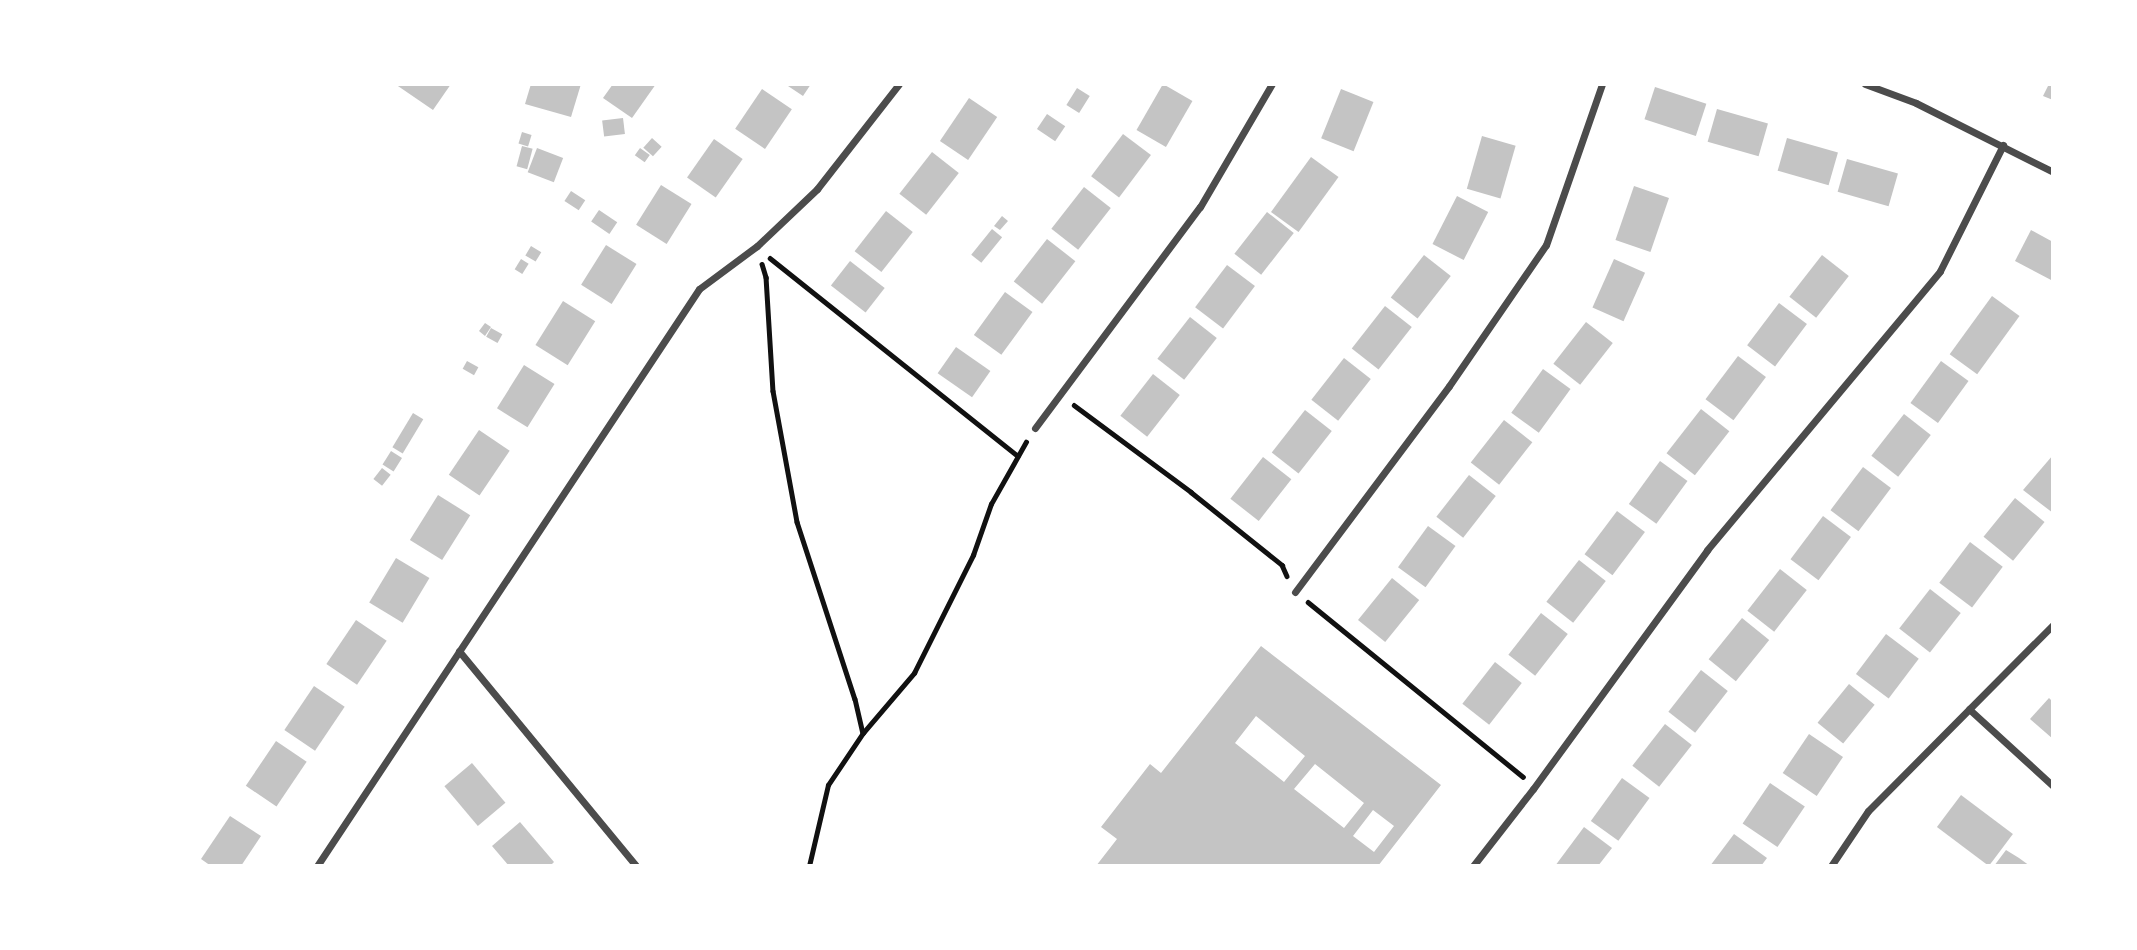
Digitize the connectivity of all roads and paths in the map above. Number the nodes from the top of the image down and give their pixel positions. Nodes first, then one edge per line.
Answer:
1 (899, 84) edge
2 (1272, 84) edge
3 (1602, 84) edge
4 (1865, 84) edge
5 (2003, 145) junction
6 (2053, 172) edge
7 (757, 246) junction
8 (1060, 393) junction
9 (1035, 428) dead end
10 (1295, 592) junction
11 (2053, 625) edge
12 (459, 651) junction
13 (1969, 709) junction
14 (863, 733) junction
15 (2053, 786) edge
16 (1533, 789) junction
17 (317, 866) edge
18 (636, 866) edge
19 (809, 866) edge
20 (1473, 866) edge
21 (1831, 866) edge

1 - 7 street
2 - 8 street
3 - 10 street
4 - 5 street
5 - 6 street
5 - 16 street
7 - 12 street
7 - 14 path
7 - 14 path
8 - 9 street
8 - 10 path
10 - 16 path
11 - 13 street
12 - 17 street
12 - 18 street
13 - 15 street
13 - 21 street
14 - 19 path
16 - 20 street

